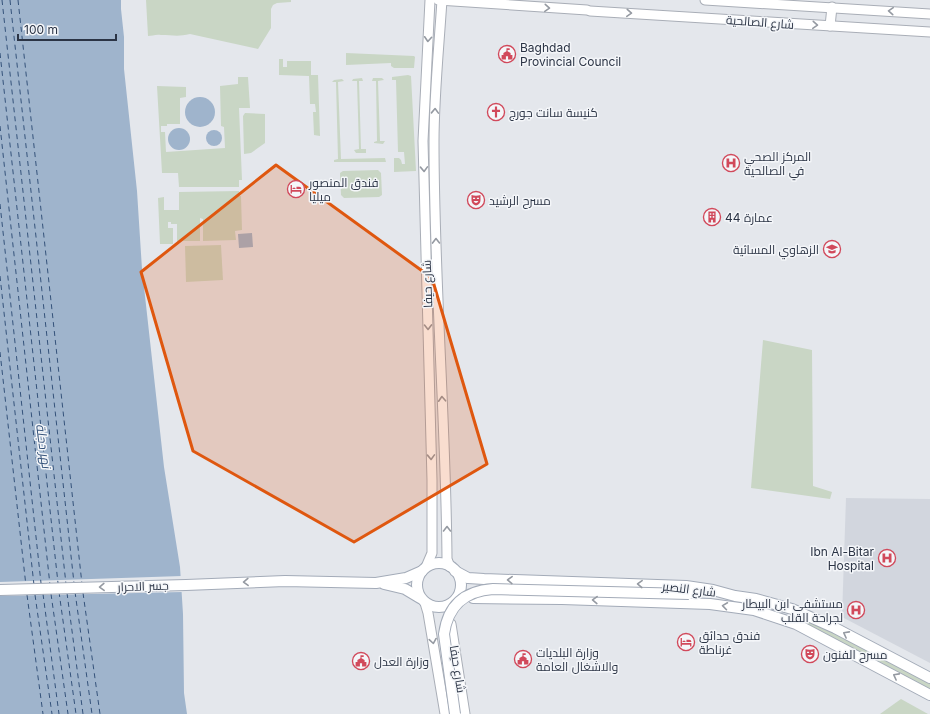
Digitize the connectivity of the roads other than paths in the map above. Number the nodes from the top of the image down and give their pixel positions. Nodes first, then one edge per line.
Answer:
1 (430, 0) edge
2 (438, 0) edge
3 (442, 0) edge
4 (705, 0) edge
5 (832, 7) junction
6 (930, 14) edge
7 (830, 26) junction
8 (930, 32) edge
9 (424, 569) junction
10 (453, 569) junction
11 (376, 583) junction
12 (0, 590) edge
13 (735, 596) junction
14 (473, 598) dead end
15 (423, 600) junction
16 (451, 624) dead end
17 (456, 656) junction
18 (436, 660) junction
19 (930, 678) edge
20 (930, 694) edge
21 (444, 714) edge
22 (455, 714) edge
23 (465, 714) edge

1 -> 9 main road, شارع حيفا
2 - 3 main road, شارع الصالحية
3 -> 7 main road, شارع الصالحية
10 -> 3 main road, شارع حيفا
4 - 5 main road, شارع الصالحية
6 -> 5 main road, شارع الصالحية
5 - 7 main road
7 - 8 main road, شارع الصالحية
9 - 10 main road
9 - 11 main road
9 - 15 main road
13 -> 10 main road, شارع النصیر
10 - 15 main road
11 -> 12 main road, جسر الاحرار
11 - 15 main road
19 -> 13 main road, شارع النصیر
13 - 22 main road, bridge
20 -> 14 main road, شارع النصیر
15 -> 18 main road, شارع حيفا
16 - 17 main road, شارع حيفا
17 - 18 main road
17 - 23 main road, شارع حيفا
18 - 21 main road, شارع حيفا

